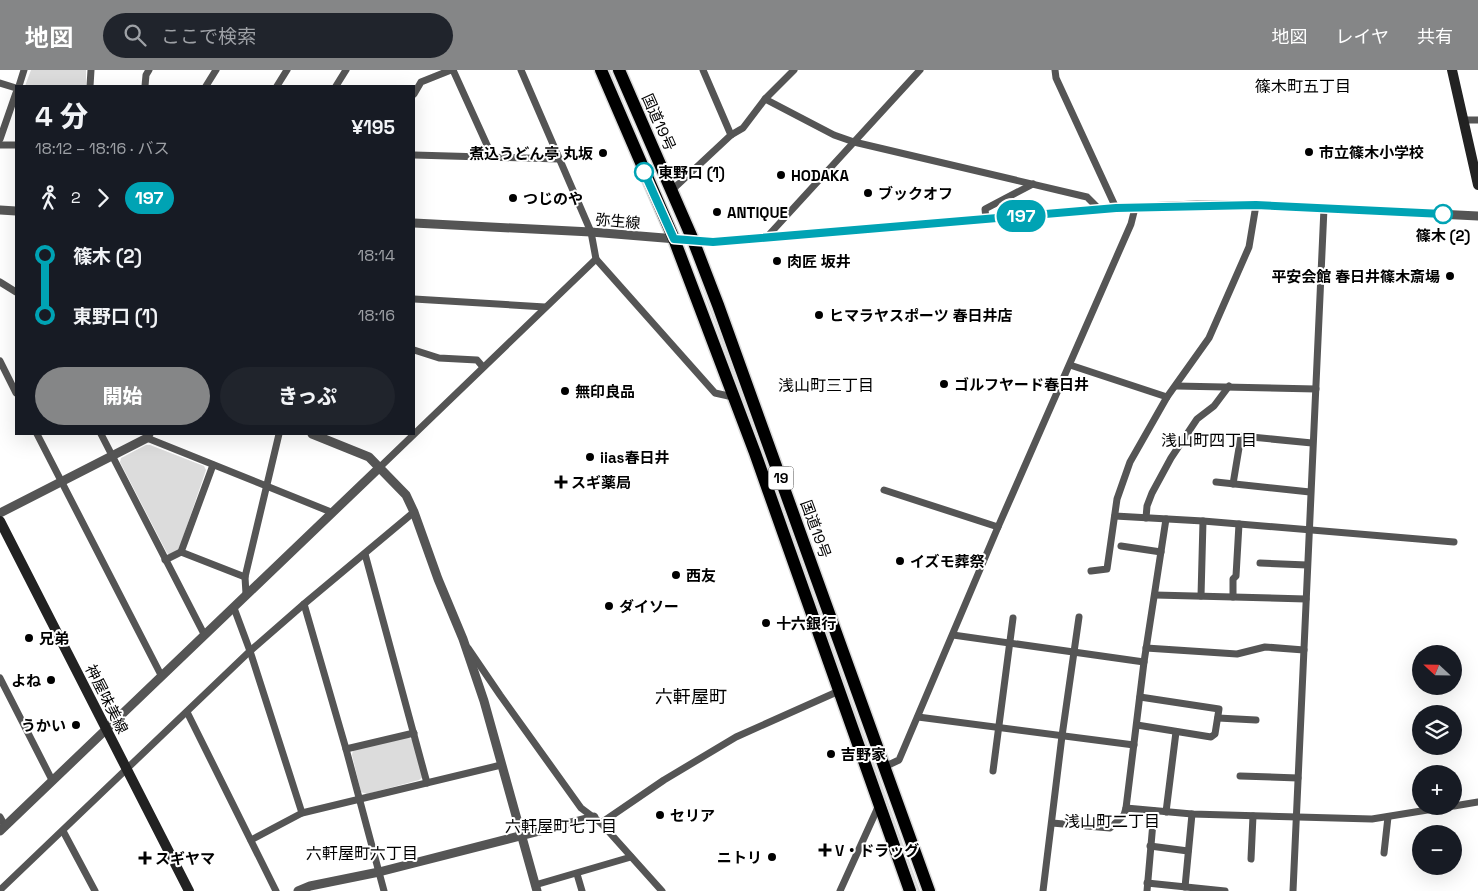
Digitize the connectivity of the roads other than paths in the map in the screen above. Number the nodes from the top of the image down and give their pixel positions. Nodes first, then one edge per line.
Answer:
1 (24, 70) edge
2 (91, 70) edge
3 (149, 70) edge
4 (216, 70) edge
5 (287, 70) edge
6 (346, 70) edge
7 (452, 70) edge
8 (521, 70) edge
9 (601, 70) edge
10 (619, 70) edge
11 (703, 70) edge
12 (794, 70) edge
13 (920, 70) edge
14 (1055, 70) edge
15 (1452, 70) edge
16 (0, 83) edge
17 (18, 85) edge
18 (90, 85) edge
19 (145, 85) edge
20 (207, 85) edge
21 (278, 85) edge
22 (337, 85) edge
23 (15, 87) edge
24 (415, 92) edge
25 (15, 96) edge
26 (765, 99) junction
27 (1464, 120) junction
28 (1478, 120) edge
29 (731, 135) junction
30 (0, 138) edge
31 (854, 142) junction
32 (0, 145) edge
33 (15, 145) edge
34 (415, 154) edge
35 (492, 156) junction
36 (559, 159) junction
37 (1033, 184) junction
38 (1478, 185) edge
39 (671, 191) junction
40 (1256, 205) junction
41 (1116, 208) junction
42 (1135, 208) junction
43 (1324, 208) junction
44 (0, 210) edge
45 (1100, 210) junction
46 (15, 211) edge
47 (1478, 216) edge
48 (986, 219) junction
49 (415, 223) edge
50 (591, 232) junction
51 (766, 238) junction
52 (674, 239) junction
53 (693, 240) junction
54 (596, 259) junction
55 (0, 282) edge
56 (15, 291) edge
57 (415, 299) edge
58 (545, 307) junction
59 (415, 350) edge
60 (0, 361) edge
61 (1070, 364) junction
62 (483, 367) junction
63 (1176, 386) junction
64 (1229, 386) junction
65 (1316, 389) junction
66 (15, 391) edge
67 (733, 397) junction
68 (1167, 397) junction
69 (415, 433) edge
70 (38, 435) edge
71 (101, 435) edge
72 (278, 435) edge
73 (314, 435) edge
74 (413, 435) edge
75 (148, 436) edge
76 (1312, 443) junction
77 (112, 456) junction
78 (213, 465) junction
79 (380, 467) junction
80 (62, 482) junction
81 (1216, 482) dead end
82 (1233, 484) junction
83 (267, 485) junction
84 (884, 490) dead end
85 (1310, 492) junction
86 (331, 512) junction
87 (414, 512) junction
88 (0, 513) edge
89 (1115, 516) junction
90 (1146, 518) junction
91 (1166, 519) junction
92 (0, 521) edge
93 (1203, 521) junction
94 (1239, 524) junction
95 (998, 527) junction
96 (1309, 530) junction
97 (1454, 542) dead end
98 (1121, 546) dead end
99 (181, 552) junction
100 (1161, 552) junction
101 (365, 554) junction
102 (165, 560) junction
103 (1260, 563) dead end
104 (1307, 566) junction
105 (1091, 571) dead end
106 (245, 577) junction
107 (246, 594) junction
108 (1155, 595) junction
109 (1201, 596) junction
110 (1233, 597) junction
111 (1306, 599) junction
112 (304, 604) junction
113 (234, 608) junction
114 (1079, 616) dead end
115 (1013, 618) dead end
116 (204, 634) junction
117 (953, 635) junction
118 (463, 639) junction
119 (1010, 644) junction
120 (1146, 648) junction
121 (1304, 650) junction
122 (250, 651) junction
123 (1074, 653) junction
124 (1144, 662) junction
125 (161, 675) junction
126 (0, 678) edge
127 (839, 692) junction
128 (1140, 697) junction
129 (187, 712) junction
130 (918, 717) junction
131 (1218, 718) junction
132 (1256, 720) dead end
133 (1137, 725) junction
134 (1000, 728) junction
135 (106, 729) junction
136 (1176, 732) junction
137 (414, 733) junction
138 (1062, 736) junction
139 (1134, 745) junction
140 (346, 749) junction
141 (501, 765) junction
142 (884, 767) junction
143 (127, 770) junction
144 (994, 771) dead end
145 (1240, 776) dead end
146 (1298, 778) junction
147 (52, 780) junction
148 (427, 783) junction
149 (360, 800) junction
150 (1478, 802) edge
151 (879, 805) junction
152 (1462, 805) edge
153 (1126, 808) junction
154 (1154, 812) junction
155 (1166, 812) junction
156 (302, 813) junction
157 (1412, 813) edge
158 (1192, 814) junction
159 (1253, 816) junction
160 (0, 817) edge
161 (1296, 817) junction
162 (1388, 817) junction
163 (598, 820) junction
164 (1052, 823) junction
165 (2, 828) edge
166 (64, 831) junction
167 (520, 835) junction
168 (251, 840) junction
169 (1150, 846) junction
170 (1188, 851) junction
171 (1384, 853) dead end
172 (631, 857) junction
173 (1251, 859) dead end
174 (379, 872) junction
175 (576, 874) junction
176 (1147, 887) edge
177 (1185, 887) junction
178 (536, 888) edge
179 (0, 890) edge
180 (1206, 890) edge
181 (95, 891) edge
182 (188, 891) edge
183 (276, 891) edge
184 (298, 891) edge
185 (384, 891) edge
186 (582, 891) edge
187 (662, 891) edge
188 (840, 891) edge
189 (910, 891) edge
190 (928, 891) edge
191 (1043, 891) edge
192 (1225, 891) edge
193 (1293, 891) edge

1 - 17 street
2 - 18 street
3 - 19 street
4 - 20 street
5 - 21 street
6 - 22 street
7 - 24 street
7 - 35 street
8 - 36 street
9 - 52 highway, 19
10 - 39 highway, 国道19号 / 19
11 - 29 street
12 - 26 street
13 - 31 street
14 - 41 street
15 - 27 main road
16 - 23 street
25 - 30 street
26 - 29 street
26 - 31 street
27 - 28 street
27 - 38 main road
29 - 39 street
31 - 37 street
31 - 51 street
32 - 33 street
34 - 35 street
35 - 36 street
36 - 50 street
37 - 45 street
37 - 48 street
39 - 53 highway, 国道19号 / 19
40 - 42 street, 弥生線
40 - 43 street, 弥生線
40 - 63 street
41 - 42 street, 弥生線
41 - 45 street, 弥生線
42 - 61 street
43 - 47 street, 弥生線
43 - 65 street
44 - 46 street
45 - 48 street, 弥生線
48 - 51 street, 弥生線
49 - 50 street, 弥生線
50 - 52 street, 弥生線
50 - 54 street
51 - 53 street, 弥生線
52 - 53 street, 弥生線
52 - 67 highway, 19
53 - 142 highway, 国道19号 / 19
54 - 58 street
54 - 67 street
55 - 56 street
57 - 58 street
58 - 62 street
59 - 62 street
60 - 66 street
61 - 68 street
61 - 95 street
62 - 69 street
63 - 64 street
63 - 68 street
64 - 65 street
64 - 90 street
65 - 76 street
67 - 127 highway, 19
68 - 89 street
70 - 80 street
71 - 77 street
72 - 83 street
73 - 79 street
74 - 79 street
75 - 77 street
75 - 78 street
76 - 82 street
76 - 85 street
77 - 80 street
77 - 102 street
78 - 83 street
78 - 99 street
79 - 86 street
79 - 87 street
80 - 88 street
80 - 125 street
81 - 82 street
82 - 85 street
83 - 86 street
83 - 106 street
84 - 95 street
85 - 96 street
86 - 107 street
87 - 101 street
87 - 118 street
89 - 90 street
89 - 105 street
90 - 91 street
91 - 93 street
91 - 100 street
92 - 135 main road, 神屋味美線
93 - 94 street
93 - 109 street
94 - 96 street
94 - 110 street
95 - 117 street
96 - 97 street
96 - 104 street
98 - 100 street
99 - 102 street
99 - 106 street
100 - 108 street
101 - 112 street
101 - 137 street
102 - 116 street
103 - 104 street
104 - 111 street
106 - 107 street
107 - 113 street
108 - 109 street
108 - 120 street
109 - 110 street
110 - 111 street
111 - 121 street
112 - 122 street
112 - 140 street
113 - 116 street
113 - 122 street
114 - 123 street
115 - 119 street
116 - 125 street
117 - 119 street
117 - 130 street
118 - 141 street
118 - 163 street
119 - 123 street
119 - 134 street
120 - 121 street
120 - 124 street
121 - 146 street
122 - 129 street
122 - 156 street
123 - 124 street
123 - 138 street
124 - 128 street
125 - 135 street
126 - 147 street
127 - 151 highway, 19
127 - 163 street
128 - 131 street
128 - 133 street
129 - 143 street
129 - 168 street
130 - 134 street
130 - 142 street
131 - 132 street
131 - 136 street
133 - 136 street
133 - 139 street
134 - 138 street
134 - 144 street
135 - 143 main road, 神屋味美線
135 - 147 street
136 - 155 street
137 - 140 street
137 - 148 street
138 - 139 street
138 - 164 street
139 - 153 street
140 - 149 street
141 - 148 street
141 - 167 street
142 - 190 highway, 国道19号 / 19
143 - 166 street
143 - 182 main road, 神屋味美線
145 - 146 street
146 - 161 street
147 - 165 street
148 - 149 street
149 - 156 street
149 - 174 street
150 - 152 street
151 - 188 street
151 - 189 highway, 19
153 - 154 street
153 - 164 street
154 - 155 street
154 - 169 street
155 - 158 street
156 - 168 street
157 - 162 street
158 - 159 street
158 - 170 street
159 - 161 street
159 - 173 street
160 - 165 street
161 - 162 street
161 - 193 street
162 - 171 street
163 - 167 street
163 - 172 street
164 - 191 street
166 - 179 street
166 - 181 street
167 - 174 street
167 - 178 street
168 - 183 street
169 - 170 street
169 - 176 street
170 - 177 street
172 - 175 street
172 - 187 street
174 - 184 street
174 - 185 street
175 - 178 street
175 - 186 street
176 - 177 street
177 - 180 street
180 - 192 street

